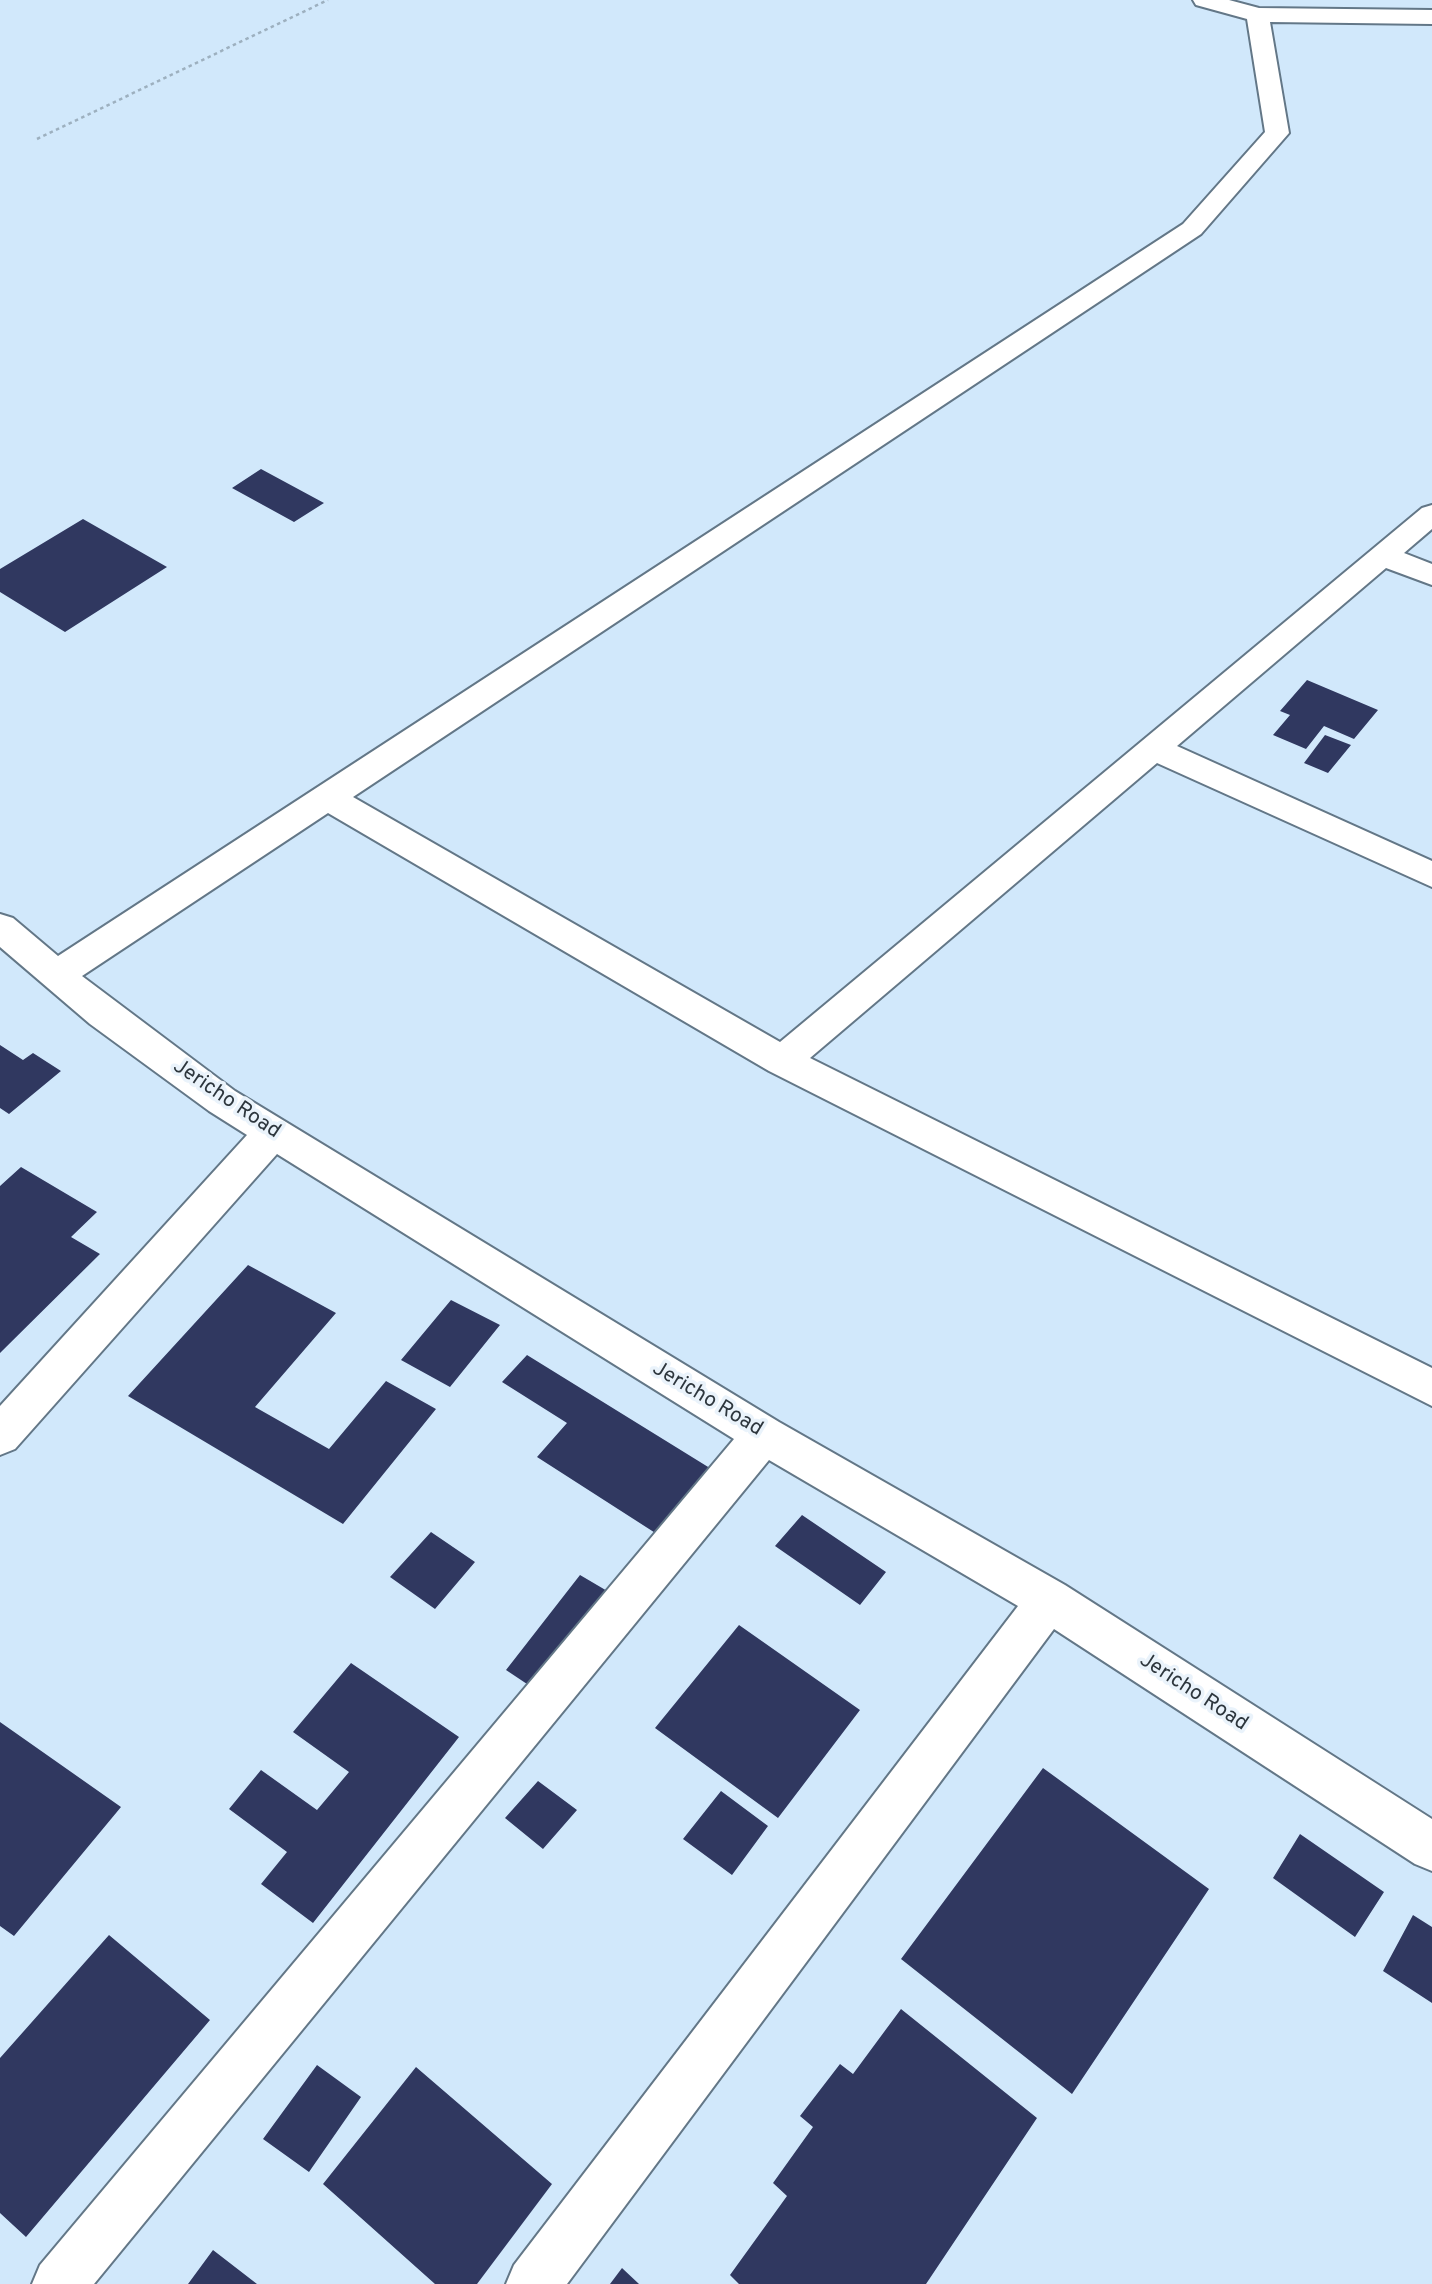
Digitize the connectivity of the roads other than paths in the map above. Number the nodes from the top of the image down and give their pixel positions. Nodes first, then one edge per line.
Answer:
1 (1204, 0) edge
2 (1258, 15) junction
3 (1432, 17) edge
4 (1432, 514) edge
5 (1383, 556) junction
6 (1432, 575) edge
7 (1154, 749) junction
8 (327, 797) junction
9 (1432, 874) edge
10 (0, 927) edge
11 (57, 975) junction
12 (782, 1061) junction
13 (272, 1133) junction
14 (1432, 1388) edge
15 (764, 1435) junction
16 (0, 1436) edge
17 (1049, 1600) junction
18 (1432, 1847) edge
19 (59, 2284) edge
20 (533, 2284) edge

1 - 2 street
2 - 3 street
2 - 8 street
4 - 5 street
5 - 6 street
5 - 7 street
7 - 9 street
7 - 12 street
8 - 11 street
8 - 12 street
10 - 11 street, Jericho Road
11 - 13 street, Jericho Road
12 - 14 street
13 - 15 street, Jericho Road
13 - 16 street
15 - 17 street, Jericho Road
15 - 19 street
17 - 18 street, Jericho Road
17 - 20 street

